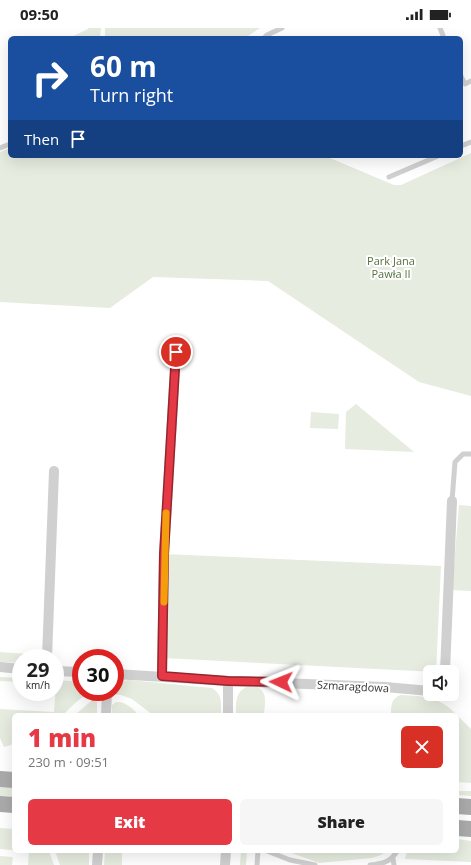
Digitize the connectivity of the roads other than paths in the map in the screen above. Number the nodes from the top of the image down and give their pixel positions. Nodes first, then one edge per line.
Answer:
1 (282, 28) edge
2 (266, 36) edge
3 (463, 80) edge
4 (471, 81) edge
5 (433, 158) edge
6 (389, 177) dead end
7 (176, 352) dead end
8 (471, 454) edge
9 (54, 471) dead end
10 (452, 501) joint
11 (47, 649) edge
12 (445, 665) edge
13 (0, 667) edge
14 (12, 668) edge
15 (124, 674) edge
16 (162, 676) junction
17 (228, 681) junction
18 (423, 691) edge
19 (107, 701) edge
20 (106, 713) edge
21 (228, 713) edge
22 (0, 779) edge
23 (12, 780) edge
24 (471, 803) edge
25 (0, 804) edge
26 (12, 805) edge
27 (459, 805) edge
28 (459, 805) edge
29 (471, 808) edge
30 (459, 828) edge
31 (471, 829) edge
32 (98, 853) edge
33 (226, 853) edge
34 (258, 853) edge
35 (272, 853) edge
36 (396, 853) edge
37 (393, 859) junction
38 (97, 865) edge
39 (225, 865) edge
40 (257, 865) edge
41 (316, 865) edge
42 (370, 865) edge
43 (394, 865) edge

1 - 2 lane
3 - 4 lane
5 - 6 lane
7 - 16 street
8 - 10 lane
9 - 11 street
10 - 12 street
13 - 14 street
15 - 16 street, Szmaragdowa
16 - 17 street, Szmaragdowa
17 - 18 street, Szmaragdowa
17 - 21 street
19 - 20 street
22 - 23 main road
24 - 27 main road
25 - 26 main road
28 - 29 main road
30 - 31 main road
32 - 38 street
33 - 39 street
34 - 40 lane
35 - 41 lane
36 - 37 lane
37 - 42 lane
37 - 43 lane

